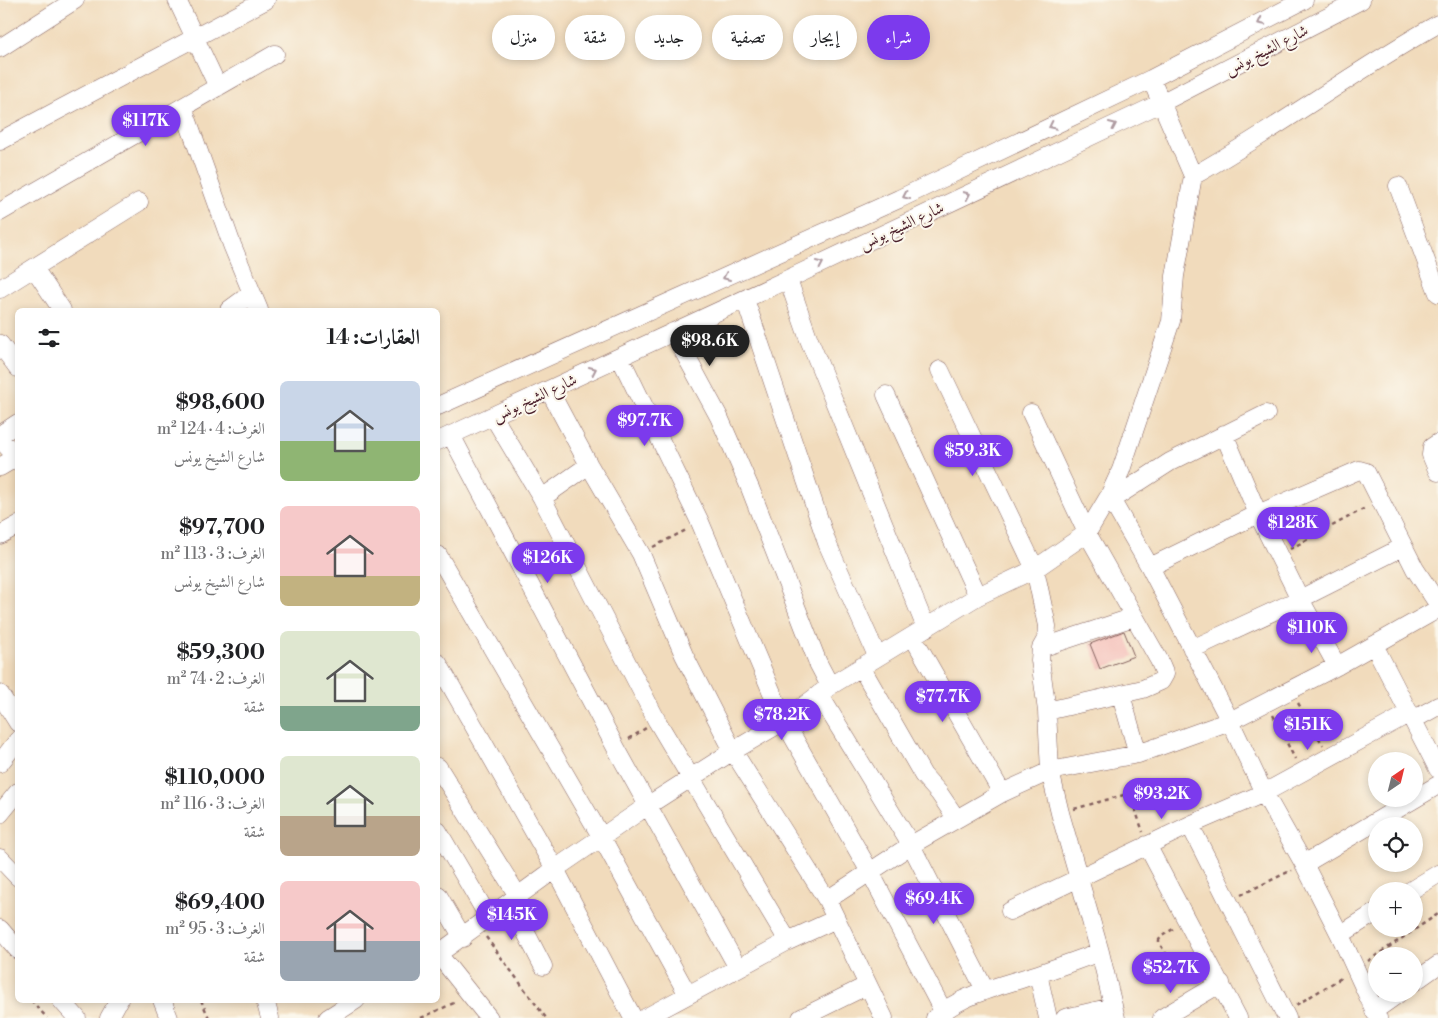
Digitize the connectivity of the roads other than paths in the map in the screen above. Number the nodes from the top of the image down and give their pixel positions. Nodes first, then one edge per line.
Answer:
1 (76, 0) edge
2 (177, 0) edge
3 (266, 0) edge
4 (1304, 0) edge
5 (1361, 0) edge
6 (1438, 24) edge
7 (194, 38) junction
8 (0, 48) edge
9 (275, 54) dead end
10 (1151, 79) junction
11 (218, 87) junction
12 (1161, 103) junction
13 (183, 106) junction
14 (0, 140) edge
15 (1193, 176) junction
16 (1398, 186) dead end
17 (139, 202) dead end
18 (0, 212) edge
19 (756, 264) junction
20 (34, 268) junction
21 (788, 279) junction
22 (1437, 287) edge
23 (0, 289) edge
24 (767, 289) junction
25 (252, 293) junction
26 (744, 299) junction
27 (61, 308) edge
28 (232, 308) edge
29 (258, 308) edge
30 (673, 332) junction
31 (0, 344) edge
32 (620, 357) junction
33 (15, 364) edge
34 (940, 370) dead end
35 (550, 390) junction
36 (886, 395) dead end
37 (440, 405) edge
38 (1031, 413) dead end
39 (1266, 414) dead end
40 (493, 416) junction
41 (15, 425) edge
42 (1224, 434) junction
43 (0, 437) edge
44 (444, 438) edge
45 (1438, 443) edge
46 (15, 455) edge
47 (15, 458) edge
48 (589, 464) junction
49 (0, 467) edge
50 (1438, 472) edge
51 (542, 498) junction
52 (1110, 498) junction
53 (1258, 514) junction
54 (15, 527) edge
55 (1087, 533) junction
56 (0, 535) edge
57 (1403, 547) junction
58 (440, 558) edge
59 (1150, 567) junction
60 (1035, 570) junction
61 (978, 596) junction
62 (1300, 599) junction
63 (1438, 604) edge
64 (1438, 609) edge
65 (1134, 616) junction
66 (919, 632) junction
67 (1374, 645) junction
68 (1041, 648) junction
69 (1192, 649) junction
70 (877, 656) junction
71 (1337, 666) junction
72 (440, 667) edge
73 (861, 667) junction
74 (824, 690) junction
75 (0, 694) edge
76 (1122, 695) junction
77 (1438, 706) edge
78 (1047, 711) junction
79 (1412, 717) junction
80 (15, 718) edge
81 (784, 721) junction
82 (1230, 721) junction
83 (15, 744) edge
84 (733, 751) junction
85 (1138, 754) junction
86 (0, 763) edge
87 (1438, 768) edge
88 (440, 770) edge
89 (1050, 771) junction
90 (691, 777) junction
91 (1438, 785) edge
92 (1002, 793) junction
93 (1264, 793) junction
94 (15, 796) edge
95 (647, 806) junction
96 (0, 814) edge
97 (956, 818) junction
98 (1190, 825) junction
99 (440, 835) edge
100 (602, 838) junction
101 (912, 845) junction
102 (1147, 845) junction
103 (0, 858) edge
104 (1304, 864) junction
105 (555, 869) junction
106 (870, 872) junction
107 (15, 874) edge
108 (1438, 874) edge
109 (1080, 878) junction
110 (1423, 883) edge
111 (440, 898) edge
112 (514, 899) junction
113 (827, 900) junction
114 (1010, 911) dead end
115 (1368, 917) edge
116 (836, 919) junction
117 (484, 922) junction
118 (0, 929) edge
119 (1340, 935) junction
120 (463, 938) junction
121 (788, 941) junction
122 (15, 946) edge
123 (1100, 952) junction
124 (440, 953) edge
125 (440, 956) edge
126 (1438, 965) edge
127 (543, 966) dead end
128 (738, 968) junction
129 (1038, 974) junction
130 (1423, 976) edge
131 (1220, 983) junction
132 (868, 985) junction
133 (986, 990) junction
134 (688, 995) junction
135 (1390, 1002) edge
136 (64, 1003) edge
137 (117, 1003) edge
138 (163, 1003) edge
139 (266, 1003) edge
140 (351, 1003) edge
141 (1114, 1013) edge
142 (939, 1014) edge
143 (1285, 1015) edge
144 (1376, 1015) edge
145 (77, 1018) edge
146 (109, 1018) edge
147 (169, 1018) edge
148 (270, 1018) edge
149 (328, 1018) edge
150 (488, 1018) edge
151 (633, 1018) edge
152 (645, 1018) edge
153 (801, 1018) edge
154 (884, 1018) edge
155 (1048, 1018) edge
156 (1065, 1018) edge
157 (1162, 1018) edge
158 (1238, 1018) edge

1 - 8 street
2 - 7 street
3 - 7 street
4 -> 10 street, شارع الشيخ يونس
5 - 12 street, شارع الشيخ يونس
6 - 15 street
7 - 11 street
7 - 14 street
9 - 11 street
10 - 12 street
10 -> 19 street, شارع الشيخ يونس
11 - 13 street
12 - 15 street
21 -> 12 street, شارع الشيخ يونس
13 - 18 street
13 - 25 street
15 - 52 street
16 - 22 street
17 - 20 street
19 - 24 street
19 -> 37 street, شارع الشيخ يونس
20 - 23 street
20 - 27 street
21 - 24 street, شارع الشيخ يونس
21 - 66 street
24 - 26 street, شارع الشيخ يونس
25 - 28 street
25 - 29 street
26 - 30 street, شارع الشيخ يونس
26 - 70 street
30 - 32 street, شارع الشيخ يونس
30 - 74 street
31 - 33 street
35 -> 32 street, شارع الشيخ يونس
32 - 81 street
34 - 60 street
35 - 40 street, شارع الشيخ يونس
35 - 48 street
36 - 61 street
38 - 55 street
39 - 42 street
40 - 44 street, شارع الشيخ يونس
40 - 51 street
41 - 43 street
42 - 52 street
42 - 53 street
43 - 46 street
44 - 95 street
45 - 50 street
47 - 49 street
48 - 51 street
48 - 84 street
51 - 90 street
52 - 55 street
52 - 59 street
53 - 57 street
53 - 59 street
53 - 62 street
54 - 56 street
55 - 60 street
55 - 65 street
57 - 62 street
57 - 63 street
58 - 100 street
59 - 69 street
60 - 61 street
60 - 68 street
61 - 66 street
62 - 69 street
62 - 71 street
64 - 67 street
65 - 68 street
65 - 76 street
66 - 70 street
66 - 92 street
67 - 71 street
67 - 79 street
68 - 78 street
69 - 82 street
70 - 73 street
71 - 82 street
72 - 105 street
73 - 74 street
73 - 97 street
74 - 81 street
74 - 101 street
75 - 80 street
76 - 78 street
76 - 85 street
77 - 79 street
78 - 89 street
79 - 87 street
79 - 93 street
81 - 84 street
81 - 106 street
82 - 85 street
82 - 93 street
83 - 86 street
84 - 90 street
84 - 113 street
85 - 89 street
88 - 112 street
89 - 92 street
89 - 109 street
90 - 95 street
90 - 121 street
91 - 104 street
92 - 97 street
93 - 98 street
93 - 104 street
94 - 96 street
95 - 100 street
95 - 128 street
97 - 101 street
98 - 102 street
98 - 143 street
99 - 117 street
100 - 105 street
100 - 134 street
101 - 106 street
101 - 133 street
102 - 109 street
102 - 131 street
103 - 107 street
104 - 119 street
105 - 112 street
105 - 151 street
106 - 113 street
106 - 142 street
108 - 110 street
109 - 114 street
109 - 123 street
111 - 120 street
112 - 117 street
112 - 127 street
113 - 116 street
115 - 119 street
116 - 121 street
116 - 132 street
117 - 120 street
118 - 122 street
119 - 144 street
120 - 124 street
121 - 128 street
123 - 129 street
123 - 141 street
125 - 150 street
126 - 130 street
128 - 134 street
129 - 133 street
129 - 155 street
131 - 157 street
131 - 158 street
132 - 153 street
132 - 154 street
133 - 142 street
134 - 152 street
135 - 144 street
136 - 145 street
137 - 146 street
138 - 147 street
139 - 148 street
140 - 149 street
141 - 156 street

